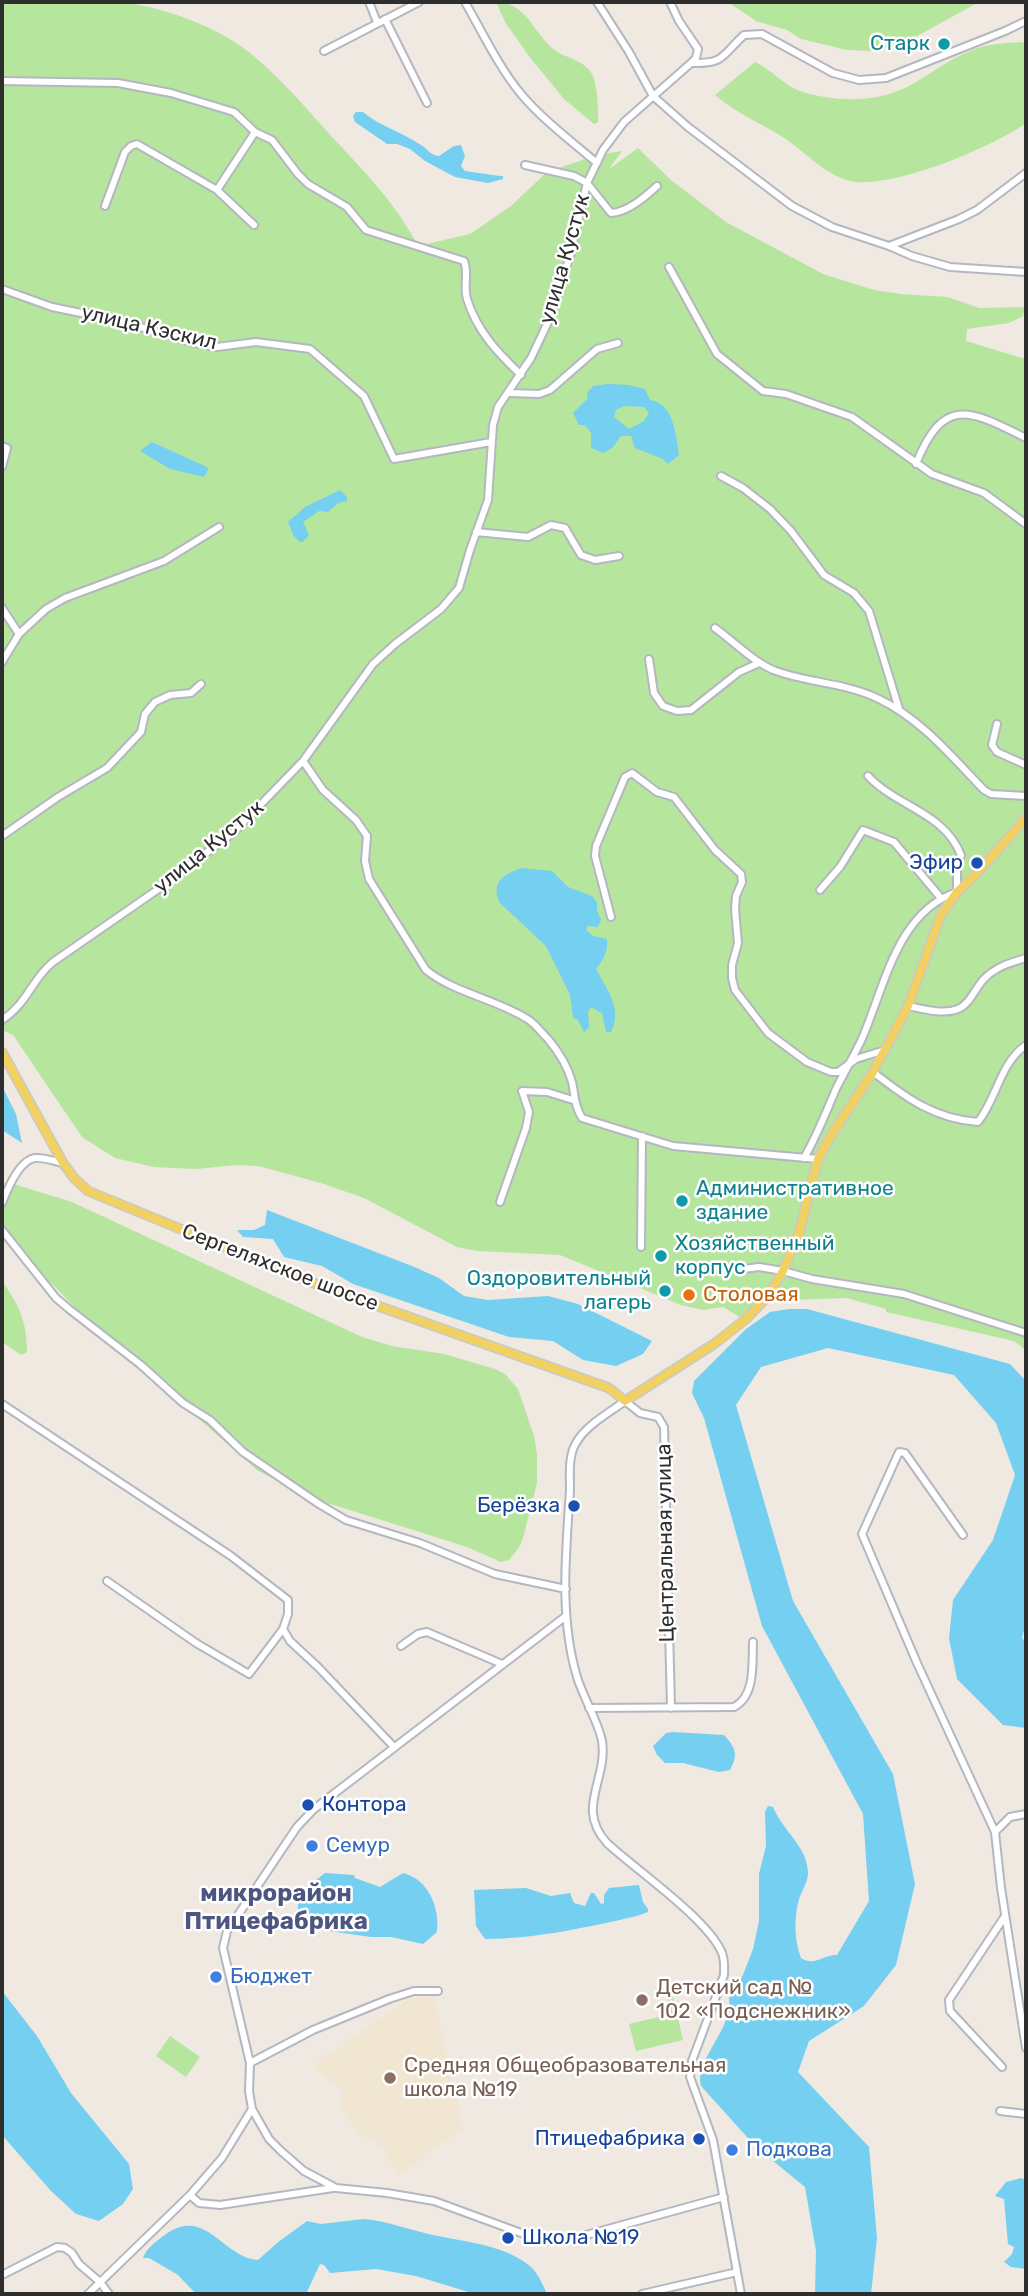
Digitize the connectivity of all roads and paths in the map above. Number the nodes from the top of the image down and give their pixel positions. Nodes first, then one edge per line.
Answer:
1 (369, 2) edge
2 (419, 2) edge
3 (465, 2) edge
4 (597, 2) edge
5 (670, 2) edge
6 (385, 19) junction
7 (1026, 20) edge
8 (377, 22) junction
9 (324, 51) dead end
10 (691, 63) junction
11 (2, 81) edge
12 (653, 96) junction
13 (427, 103) dead end
14 (255, 132) junction
15 (597, 163) junction
16 (524, 164) dead end
17 (1026, 173) edge
18 (587, 183) junction
19 (657, 186) dead end
20 (217, 190) junction
21 (105, 206) dead end
22 (254, 225) dead end
23 (889, 246) junction
24 (669, 267) dead end
25 (1026, 272) edge
26 (2, 289) edge
27 (618, 343) dead end
28 (520, 375) junction
29 (510, 393) junction
30 (1026, 438) edge
31 (491, 442) junction
32 (2, 446) edge
33 (916, 464) junction
34 (2, 467) edge
35 (722, 476) dead end
36 (1026, 524) edge
37 (219, 527) dead end
38 (476, 532) junction
39 (619, 556) dead end
40 (2, 608) edge
41 (715, 628) dead end
42 (19, 635) junction
43 (649, 659) dead end
44 (2, 662) edge
45 (759, 663) junction
46 (201, 684) dead end
47 (899, 709) junction
48 (998, 724) dead end
49 (303, 761) junction
50 (1026, 765) edge
51 (868, 776) dead end
52 (1026, 796) edge
53 (1026, 818) edge
54 (2, 836) edge
55 (820, 890) dead end
56 (957, 892) junction
57 (940, 897) junction
58 (611, 917) dead end
59 (1026, 958) edge
60 (908, 1006) junction
61 (2, 1020) edge
62 (1026, 1045) edge
63 (885, 1050) junction
64 (2, 1052) edge
65 (848, 1065) junction
66 (873, 1072) junction
67 (573, 1100) junction
68 (642, 1136) junction
69 (804, 1158) junction
70 (818, 1159) junction
71 (63, 1163) junction
72 (500, 1202) dead end
73 (2, 1203) edge
74 (2, 1230) edge
75 (641, 1247) dead end
76 (743, 1269) dead end
77 (783, 1271) junction
78 (1026, 1332) edge
79 (625, 1401) junction
80 (2, 1404) edge
81 (963, 1535) dead end
82 (107, 1581) dead end
83 (566, 1589) junction
84 (566, 1616) junction
85 (284, 1629) junction
86 (753, 1642) dead end
87 (401, 1646) dead end
88 (502, 1664) junction
89 (589, 1708) junction
90 (671, 1708) junction
91 (394, 1748) junction
92 (1026, 1814) edge
93 (995, 1832) junction
94 (1005, 1915) junction
95 (438, 1991) dead end
96 (1026, 2048) edge
97 (250, 2063) junction
98 (1002, 2067) dead end
99 (252, 2109) junction
100 (1000, 2110) dead end
101 (1026, 2114) edge
102 (337, 2188) junction
103 (190, 2195) junction
104 (724, 2197) junction
105 (737, 2272) junction
106 (2, 2275) edge
107 (100, 2282) junction
108 (88, 2294) edge
109 (109, 2294) edge
110 (642, 2294) edge
111 (741, 2294) edge

1 - 8 street
2 - 6 street
3 - 15 street
4 - 12 street
5 - 10 street
6 - 8 street
6 - 13 street
7 - 10 street
8 - 9 street
10 - 12 street, улица Кустук
11 - 14 street
12 - 15 street, улица Кустук
12 - 23 street
14 - 20 street
14 - 28 street
15 - 18 street, улица Кустук
16 - 18 street
17 - 23 street
18 - 19 street
18 - 28 street, улица Кустук
20 - 21 street
20 - 22 street
23 - 25 street
24 - 33 street
26 - 31 street, улица Кэскил
27 - 29 street
28 - 29 street, улица Кустук
29 - 31 street, улица Кустук
30 - 33 street
31 - 38 street, улица Кустук
32 - 34 street
33 - 36 street
35 - 47 street
37 - 42 street
38 - 39 street
38 - 49 street, улица Кустук
40 - 42 street
41 - 45 street
42 - 44 street
43 - 45 street
45 - 47 street
46 - 54 street
47 - 52 street
48 - 50 street
49 - 61 street, улица Кустук
49 - 67 street
51 - 56 street
53 - 56 main road
55 - 57 street
56 - 57 street
56 - 60 main road
57 - 65 street
58 - 65 street
59 - 60 street
60 - 63 main road
62 - 66 street
63 - 65 street
63 - 66 main road
64 - 71 main road, Сергеляхское шоссе
65 - 69 street
66 - 70 main road
67 - 68 street
67 - 72 street
68 - 69 street
68 - 75 street
69 - 70 street
70 - 77 main road
71 - 73 street
71 - 79 main road, Сергеляхское шоссе
74 - 83 street
76 - 77 street
77 - 78 street
77 - 79 main road
79 - 83 street
79 - 90 street, Центральная улица
80 - 85 street
81 - 93 street
82 - 85 street
83 - 84 street
84 - 88 street
84 - 89 street
85 - 91 street
86 - 90 street
87 - 88 street
88 - 91 street
89 - 90 street
89 - 104 street
91 - 97 street
92 - 93 street
93 - 94 street
94 - 96 street
94 - 98 street
95 - 97 street
97 - 99 street
99 - 102 street
99 - 103 street
100 - 101 street
102 - 103 street
102 - 104 street
103 - 107 street
104 - 105 street
105 - 110 street
105 - 111 street
106 - 107 street
107 - 108 street
107 - 109 street

